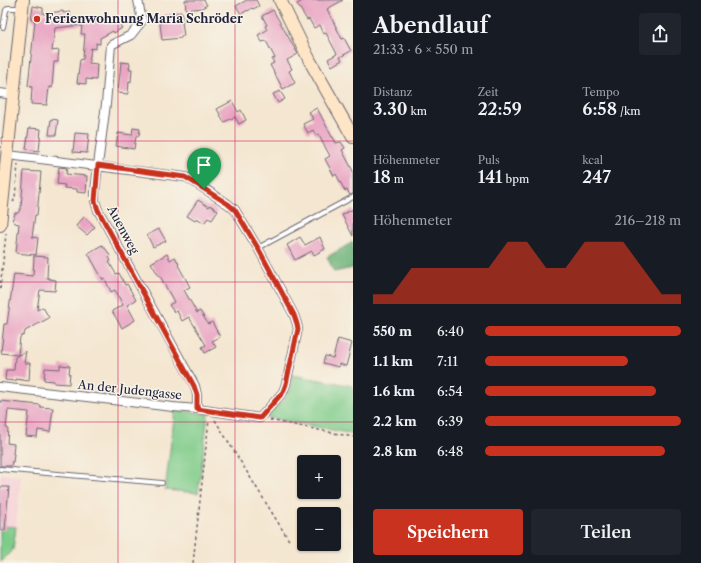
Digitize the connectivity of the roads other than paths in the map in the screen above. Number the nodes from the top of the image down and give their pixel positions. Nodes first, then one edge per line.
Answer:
1 (138, 0) edge
2 (280, 0) edge
3 (23, 4) edge
4 (4, 27) dead end
5 (0, 93) edge
6 (13, 95) junction
7 (353, 137) edge
8 (8, 155) junction
9 (98, 165) junction
10 (353, 197) edge
11 (0, 225) edge
12 (258, 248) junction
13 (0, 387) edge
14 (197, 409) junction
15 (0, 469) edge
16 (162, 483) dead end

1 - 9 street, Auenweg
2 - 7 street
3 - 4 lane
3 - 6 street
5 - 6 street
6 - 8 street
8 - 9 street
8 - 11 street
9 - 12 street
9 - 14 street, Auenweg
10 - 12 lane
12 - 14 street, An der Judengasse
13 - 14 street, An der Judengasse
15 - 16 lane

